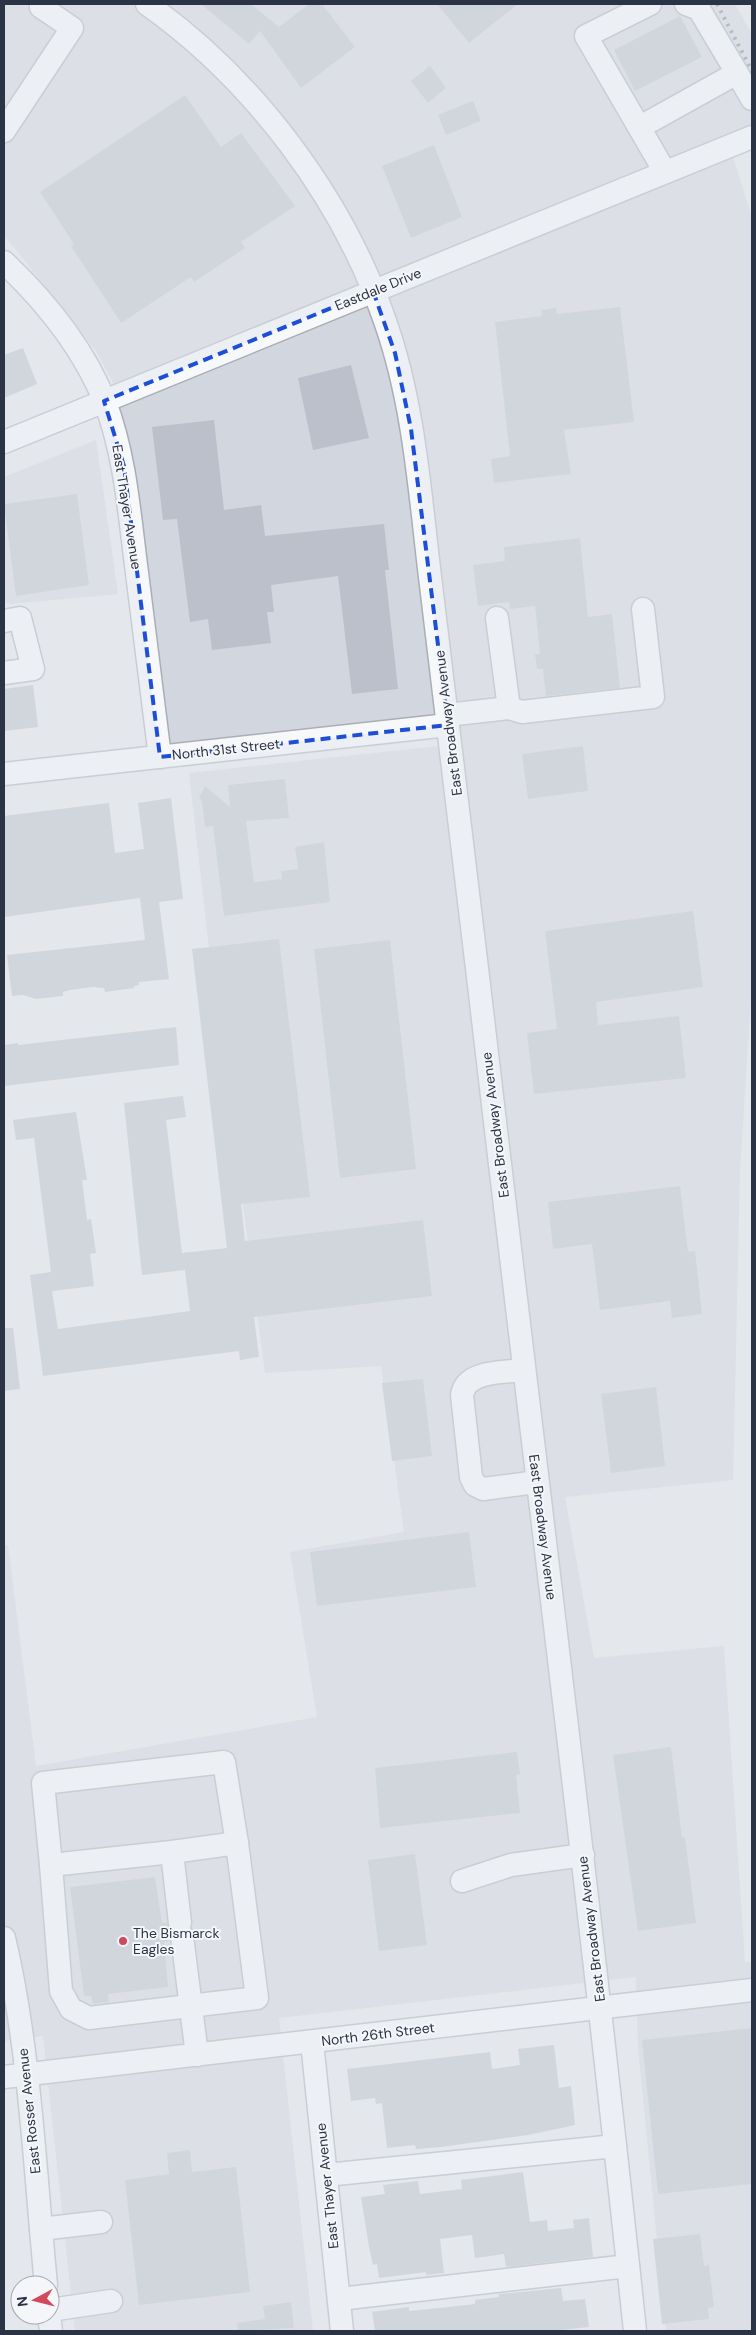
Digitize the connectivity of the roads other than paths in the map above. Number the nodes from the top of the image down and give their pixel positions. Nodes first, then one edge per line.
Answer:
1 (146, 4) edge
2 (650, 4) edge
3 (686, 4) edge
4 (40, 5) edge
5 (737, 73) junction
6 (752, 99) edge
7 (640, 127) junction
8 (4, 132) edge
9 (752, 136) edge
10 (666, 172) junction
11 (4, 262) edge
12 (374, 291) junction
13 (104, 401) junction
14 (4, 442) edge
15 (643, 609) dead end
16 (497, 618) dead end
17 (4, 621) edge
18 (4, 673) edge
19 (509, 708) junction
20 (448, 720) junction
21 (160, 757) junction
22 (4, 774) edge
23 (524, 1370) junction
24 (537, 1482) junction
25 (237, 1843) junction
26 (172, 1852) junction
27 (583, 1855) junction
28 (51, 1864) junction
29 (462, 1881) dead end
30 (4, 1938) edge
31 (752, 1990) edge
32 (190, 2006) junction
33 (601, 2008) junction
34 (312, 2042) junction
35 (197, 2055) junction
36 (15, 2076) edge
37 (615, 2146) junction
38 (326, 2175) junction
39 (101, 2222) dead end
40 (41, 2229) junction
41 (628, 2266) junction
42 (45, 2275) edge
43 (339, 2300) junction
44 (111, 2301) dead end
45 (60, 2309) edge
46 (342, 2331) edge
47 (635, 2331) edge

1 - 12 street, East Broadway Avenue
2 - 7 street
3 - 5 street
4 - 8 street
5 - 6 street
5 - 7 street
7 - 10 street
9 - 10 street, Eastdale Drive
10 - 12 street, Eastdale Drive
11 - 13 street, East Thayer Avenue
12 - 13 street, Eastdale Drive
12 - 20 street, East Broadway Avenue
13 - 14 street, Eastdale Drive
13 - 21 street, East Thayer Avenue
15 - 19 street, North 31st Street
16 - 19 street
17 - 18 street
19 - 20 street, North 31st Street
20 - 21 street, North 31st Street
20 - 23 street, East Broadway Avenue
21 - 22 street, North 31st Street
23 - 24 street, East Broadway Avenue
23 - 24 street
24 - 27 street, East Broadway Avenue
25 - 26 street
25 - 28 street
25 - 32 street
26 - 28 street
26 - 32 street
27 - 29 street
27 - 33 street, East Broadway Avenue
28 - 32 street
30 - 36 street, East Rosser Avenue
31 - 33 street, North 26th Street
32 - 35 street
33 - 34 street, North 26th Street
33 - 37 street, East Broadway Avenue
34 - 35 street, North 26th Street
34 - 38 street, East Thayer Avenue
35 - 36 street, North 26th Street
36 - 40 street, East Rosser Avenue
37 - 38 street
37 - 41 street, East Broadway Avenue
38 - 43 street, East Thayer Avenue
39 - 40 street
40 - 42 street, East Rosser Avenue
41 - 43 street
41 - 47 street, East Broadway Avenue
43 - 46 street, East Thayer Avenue
44 - 45 street

